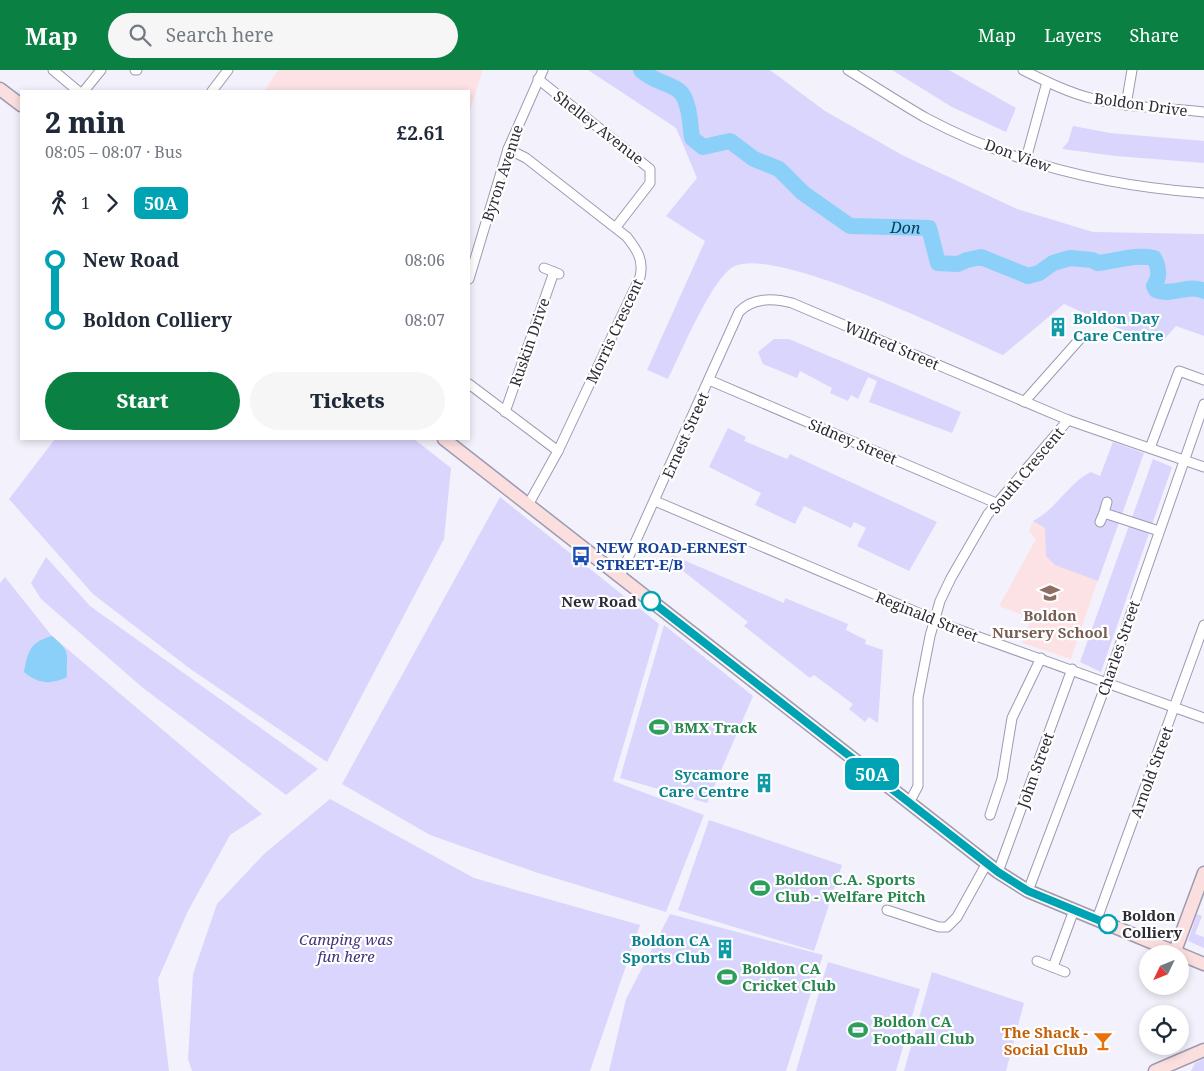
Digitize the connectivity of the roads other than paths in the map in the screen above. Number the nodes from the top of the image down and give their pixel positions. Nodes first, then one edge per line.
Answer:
1 (53, 70) edge
2 (101, 70) edge
3 (228, 70) edge
4 (543, 70) edge
5 (848, 70) edge
6 (1023, 70) edge
7 (1132, 70) edge
8 (538, 79) junction
9 (1048, 82) junction
10 (0, 89) edge
11 (77, 90) edge
12 (85, 90) edge
13 (213, 90) edge
14 (20, 104) edge
15 (1126, 105) junction
16 (1204, 112) edge
17 (508, 149) junction
18 (1026, 159) junction
19 (1204, 193) edge
20 (616, 227) junction
21 (544, 268) dead end
22 (470, 276) edge
23 (757, 300) joint
24 (1079, 340) dead end
25 (709, 380) junction
26 (1204, 380) edge
27 (470, 385) edge
28 (1024, 402) junction
29 (1204, 404) edge
30 (505, 412) junction
31 (1068, 420) junction
32 (445, 440) edge
33 (1150, 448) junction
34 (558, 451) junction
35 (1183, 460) junction
36 (1204, 467) edge
37 (655, 502) junction
38 (1107, 502) dead end
39 (996, 503) junction
40 (528, 504) junction
41 (1104, 513) junction
42 (1100, 522) dead end
43 (1159, 531) junction
44 (620, 576) junction
45 (934, 619) junction
46 (1204, 625) edge
47 (1041, 658) junction
48 (1072, 669) junction
49 (1107, 682) junction
50 (1175, 707) junction
51 (1204, 718) edge
52 (909, 803) junction
53 (990, 815) dead end
54 (984, 861) junction
55 (998, 872) junction
56 (1204, 873) edge
57 (1028, 891) junction
58 (887, 910) dead end
59 (1074, 910) junction
60 (1097, 919) junction
61 (1160, 945) edge
62 (1177, 945) edge
63 (1189, 957) edge
64 (1037, 960) dead end
65 (1204, 964) edge
66 (1052, 967) junction
67 (1066, 972) dead end
68 (1204, 1050) edge
69 (1159, 1070) edge

1 - 11 street
2 - 12 street
3 - 13 street
4 - 8 street, Byron Avenue
5 - 18 street, Don View
6 - 9 street, Boldon Drive
7 - 15 street
8 - 17 street, Byron Avenue
8 - 20 street, Shelley Avenue
9 - 15 street, Boldon Drive
9 - 18 street
10 - 14 main road
15 - 16 street, Boldon Drive
17 - 20 street, Morris Crescent
17 - 22 street, Byron Avenue
18 - 19 street, Don View
20 - 34 street, Morris Crescent
21 - 30 street, Ruskin Drive
23 - 25 street, Ernest Street
23 - 28 street, Wilfred Street
24 - 28 street
25 - 37 street, Ernest Street
25 - 39 street, Sidney Street
26 - 33 street
27 - 30 street
28 - 31 street, Wilfred Street
29 - 35 street, Charles Street
30 - 34 street
31 - 33 street, Wilfred Street
31 - 39 street, South Crescent
32 - 40 main road
33 - 35 street, Wilfred Street
34 - 40 street, Morris Crescent
35 - 36 street, Wilfred Street
35 - 43 street, Charles Street
37 - 44 street, Ernest Street
37 - 45 street, Reginald Street
38 - 41 street
39 - 45 street, South Crescent
40 - 44 main road
41 - 42 street
41 - 43 street
43 - 49 street, Charles Street
44 - 52 main road
45 - 47 street, Reginald Street
45 - 52 street, South Crescent
46 - 50 street, Arnold Street
47 - 48 street, Reginald Street
47 - 53 street
48 - 49 street, Reginald Street
48 - 55 street, John Street
49 - 50 street, Reginald Street
49 - 57 street, Charles Street
50 - 51 street, Reginald Street
50 - 60 street, Arnold Street
52 - 54 main road
54 - 55 main road
54 - 58 street
55 - 57 main road
56 - 62 main road
57 - 59 main road
59 - 60 main road
59 - 66 street
60 - 61 main road
63 - 65 main road
64 - 66 street
66 - 67 street
68 - 69 main road

